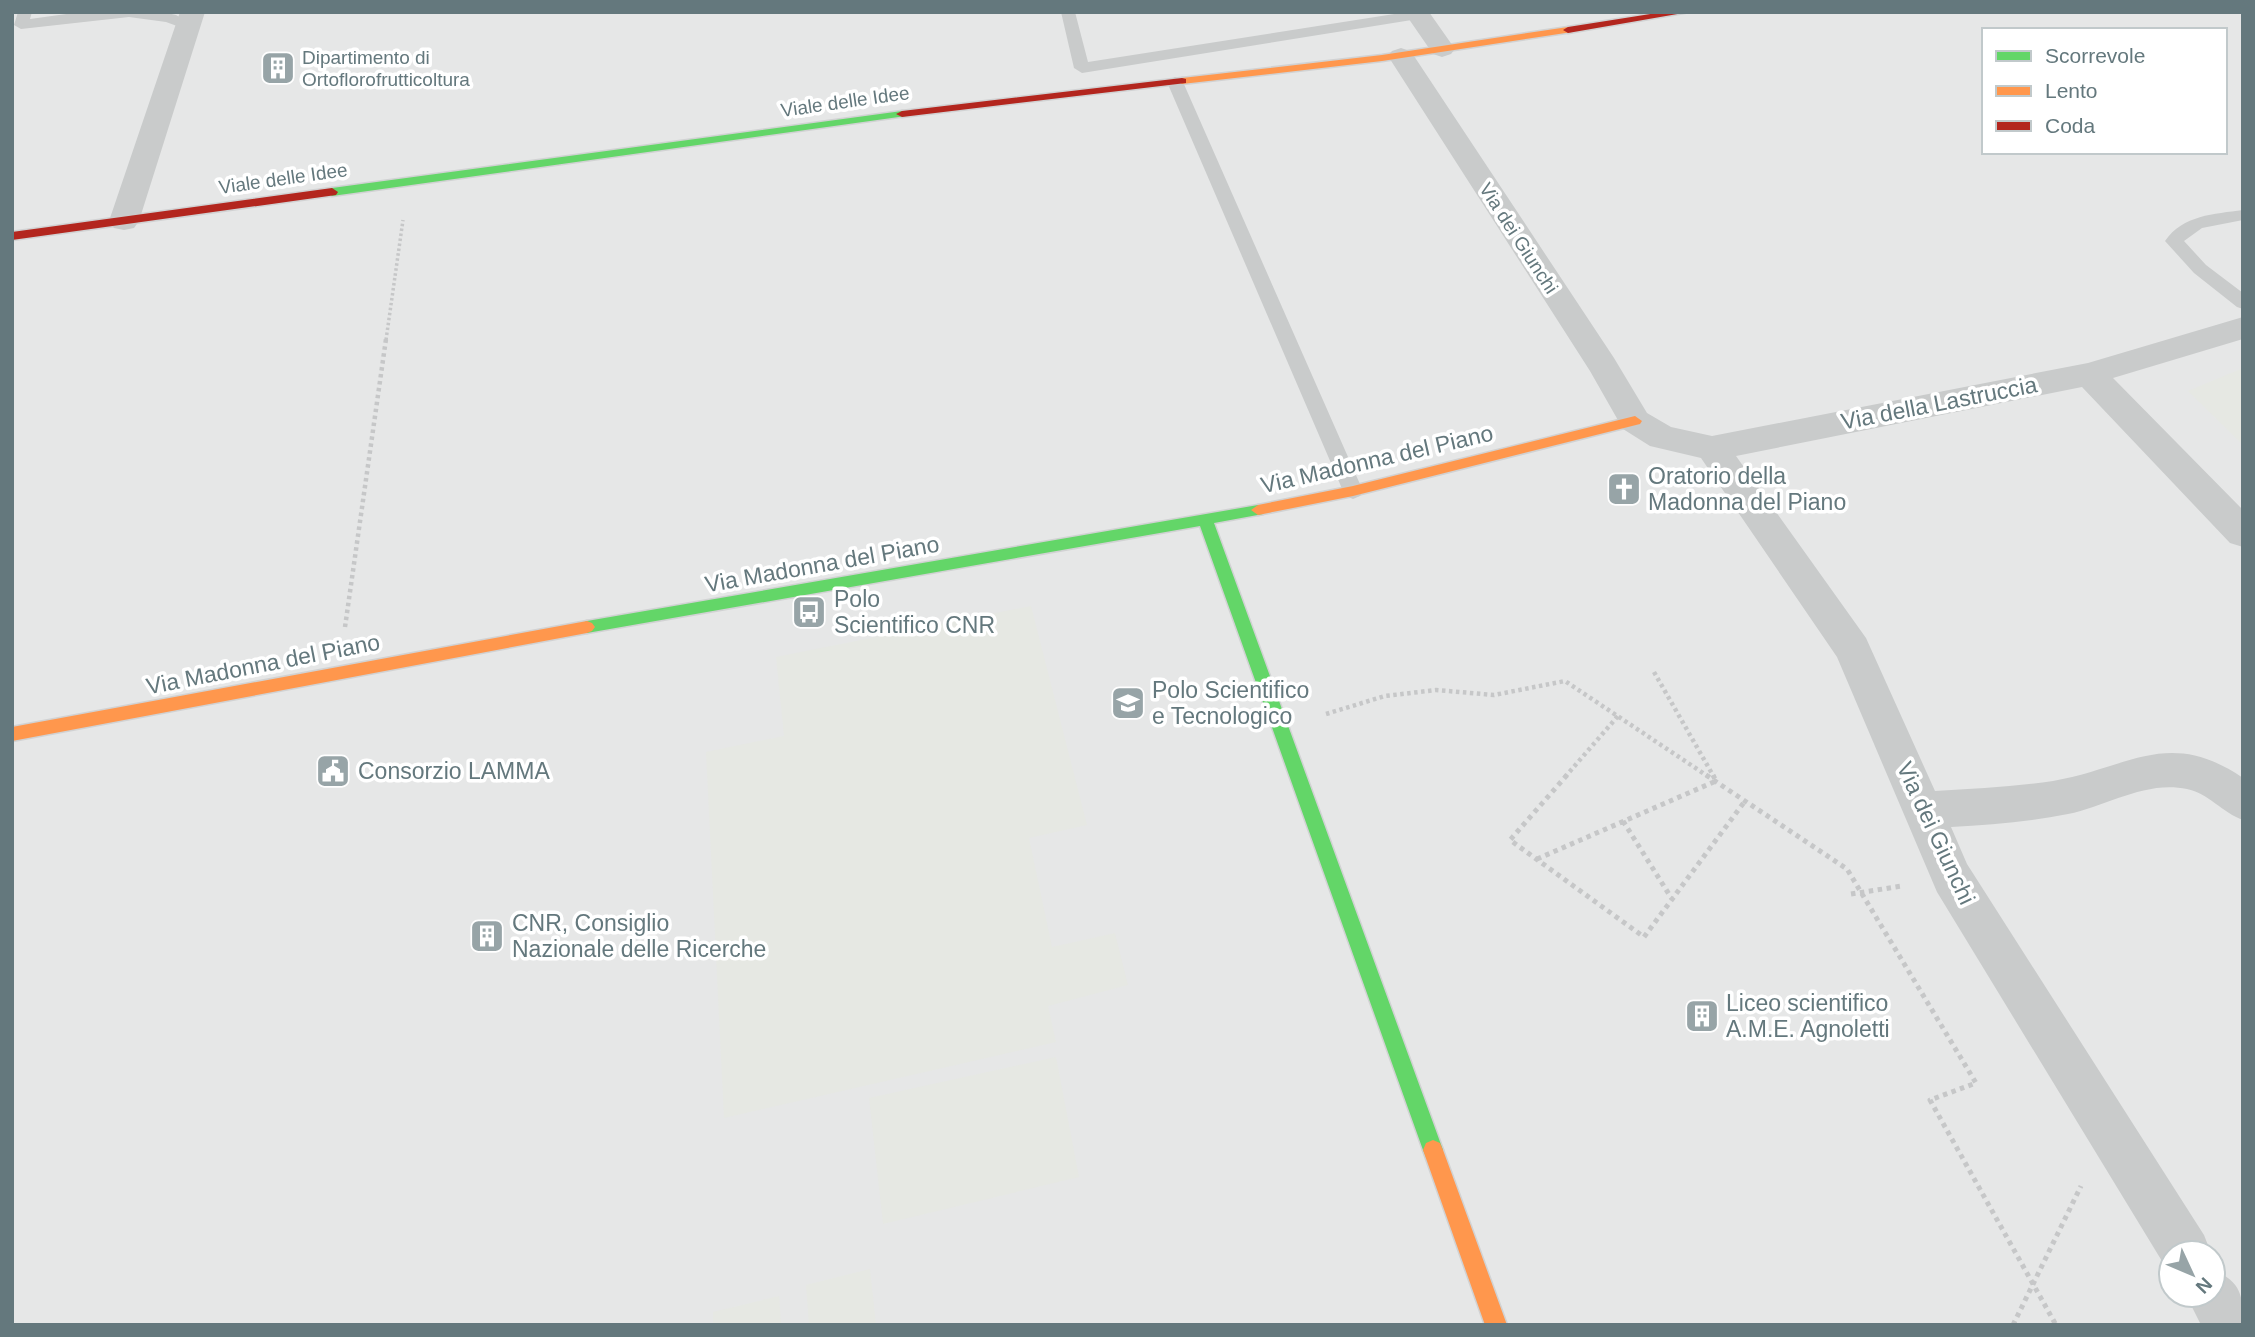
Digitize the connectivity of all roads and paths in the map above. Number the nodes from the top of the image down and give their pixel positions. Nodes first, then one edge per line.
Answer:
1 (25, 12) edge
2 (1068, 12) edge
3 (1684, 12) edge
4 (1417, 14) edge
5 (194, 17) edge
6 (1442, 50) junction
7 (1401, 56) junction
8 (1175, 82) junction
9 (405, 211) dead end
10 (2243, 215) edge
11 (124, 221) junction
12 (12, 236) edge
13 (2243, 303) edge
14 (2243, 328) edge
15 (2089, 374) junction
16 (1635, 421) junction
17 (1714, 451) junction
18 (1353, 491) junction
19 (1206, 521) junction
20 (2243, 533) edge
21 (345, 630) dead end
22 (1654, 672) dead end
23 (1618, 716) junction
24 (1281, 727) junction
25 (12, 734) edge
26 (1716, 781) junction
27 (1745, 801) junction
28 (2243, 802) edge
29 (1923, 810) junction
30 (1623, 821) junction
31 (1536, 859) junction
32 (1672, 899) junction
33 (2109, 1129) junction
34 (2177, 1239) edge
35 (2034, 1284) junction
36 (2220, 1309) edge
37 (1496, 1325) edge
38 (2013, 1325) edge
39 (2056, 1325) edge
40 (2230, 1325) edge

1 - 5 lane
2 - 4 lane
3 - 6 street, Viale delle Idee
4 - 6 street
5 - 11 street
6 - 7 street, Viale delle Idee
7 - 8 street, Viale delle Idee
7 - 16 street, Via dei Giunchi
8 - 11 street, Viale delle Idee
8 - 18 lane
9 - 21 path
10 - 13 lane
11 - 12 street, Viale delle Idee
14 - 15 street, Via della Lastruccia
15 - 17 street, Via della Lastruccia
15 - 20 street
16 - 17 street, Via della Lastruccia
16 - 18 street, Via Madonna del Piano
17 - 29 street, Via dei Giunchi
18 - 19 street, Via Madonna del Piano
19 - 24 street
19 - 25 street, Via Madonna del Piano
22 - 26 path
23 - 24 path
23 - 26 path
23 - 31 path
24 - 37 street
26 - 27 path
26 - 30 path
27 - 32 path
27 - 35 path
28 - 29 street
29 - 33 street, Via dei Giunchi
30 - 31 path
30 - 32 path
31 - 32 path
33 - 34 street, Via dei Giunchi
33 - 35 path
35 - 38 path
35 - 39 path
36 - 40 street

